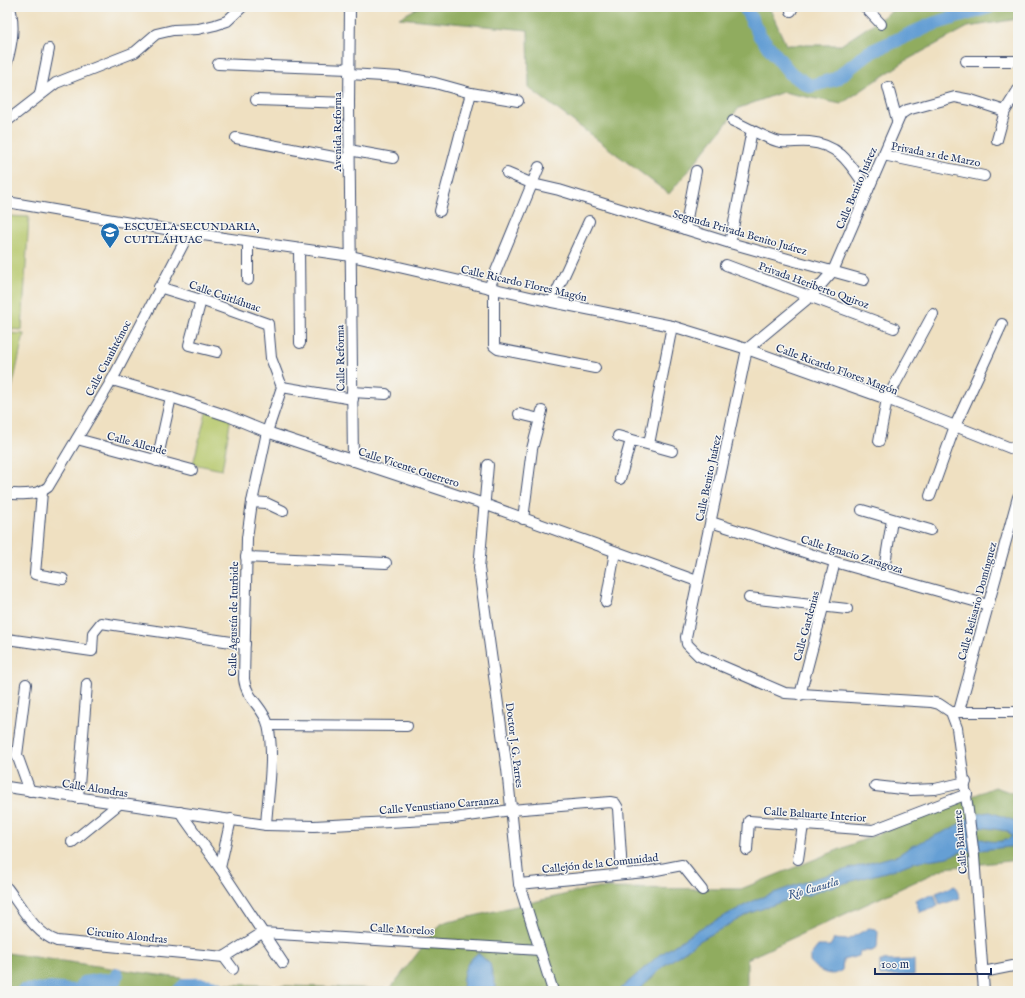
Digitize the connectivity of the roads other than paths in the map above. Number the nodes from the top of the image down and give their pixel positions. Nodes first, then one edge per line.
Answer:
1 (10, 7) edge
2 (242, 7) edge
3 (350, 7) edge
4 (865, 7) edge
5 (881, 24) dead end
6 (49, 49) dead end
7 (966, 61) dead end
8 (1018, 61) edge
9 (7, 62) edge
10 (218, 64) dead end
11 (349, 71) junction
12 (888, 87) dead end
13 (1018, 90) edge
14 (471, 93) junction
15 (40, 94) junction
16 (256, 100) dead end
17 (518, 102) dead end
18 (349, 103) junction
19 (1005, 111) junction
20 (897, 120) junction
21 (7, 121) edge
22 (733, 121) dead end
23 (752, 130) junction
24 (236, 138) dead end
25 (997, 140) dead end
26 (349, 155) junction
27 (883, 155) junction
28 (394, 158) dead end
29 (539, 167) dead end
30 (696, 171) dead end
31 (507, 173) dead end
32 (984, 176) dead end
33 (533, 184) junction
34 (868, 190) junction
35 (7, 202) edge
36 (440, 211) dead end
37 (589, 221) dead end
38 (685, 229) junction
39 (189, 233) junction
40 (248, 242) junction
41 (730, 244) junction
42 (299, 249) junction
43 (351, 256) junction
44 (726, 265) dead end
45 (833, 271) junction
46 (248, 280) dead end
47 (864, 280) dead end
48 (159, 287) junction
49 (492, 288) junction
50 (811, 296) junction
51 (201, 300) junction
52 (552, 302) junction
53 (933, 314) dead end
54 (1002, 324) dead end
55 (672, 326) junction
56 (894, 328) dead end
57 (300, 343) dead end
58 (747, 349) junction
59 (216, 352) dead end
60 (595, 368) dead end
61 (112, 380) junction
62 (282, 387) junction
63 (386, 394) dead end
64 (353, 396) junction
65 (171, 397) junction
66 (887, 399) junction
67 (519, 414) dead end
68 (955, 426) junction
69 (267, 432) junction
70 (618, 436) dead end
71 (77, 439) junction
72 (631, 440) junction
73 (879, 441) dead end
74 (649, 444) junction
75 (672, 451) dead end
76 (1018, 451) edge
77 (157, 461) junction
78 (353, 461) junction
79 (488, 465) dead end
80 (192, 470) dead end
81 (620, 479) dead end
82 (42, 492) junction
83 (7, 494) edge
84 (930, 496) dead end
85 (1018, 498) edge
86 (252, 502) junction
87 (484, 504) junction
88 (862, 510) dead end
89 (283, 511) dead end
90 (523, 519) junction
91 (892, 520) junction
92 (711, 522) junction
93 (930, 530) dead end
94 (615, 552) junction
95 (246, 557) junction
96 (835, 562) junction
97 (386, 563) dead end
98 (883, 576) junction
99 (63, 580) dead end
100 (697, 581) junction
101 (749, 598) dead end
102 (606, 602) dead end
103 (988, 606) junction
104 (824, 607) junction
105 (847, 609) dead end
106 (7, 639) edge
107 (245, 644) junction
108 (26, 684) dead end
109 (87, 684) dead end
110 (800, 695) junction
111 (955, 712) junction
112 (1018, 712) edge
113 (268, 725) junction
114 (407, 726) dead end
115 (966, 782) junction
116 (876, 786) dead end
117 (7, 787) edge
118 (30, 791) junction
119 (967, 794) junction
120 (78, 798) junction
121 (119, 804) junction
122 (510, 810) junction
123 (180, 812) junction
124 (231, 819) junction
125 (266, 825) junction
126 (803, 825) junction
127 (72, 842) dead end
128 (747, 850) dead end
129 (798, 859) dead end
130 (220, 868) junction
131 (622, 873) junction
132 (520, 884) junction
133 (7, 888) edge
134 (702, 890) dead end
135 (262, 933) junction
136 (540, 950) junction
137 (224, 957) junction
138 (283, 963) dead end
139 (1018, 965) edge
140 (233, 969) dead end
141 (983, 972) junction
142 (552, 988) edge
143 (984, 991) edge

1 - 9 street
2 - 15 street
3 - 11 street, Avenida Reforma
4 - 5 street
6 - 15 street
7 - 8 street
10 - 11 street
11 - 14 street
11 - 18 street, Avenida Reforma
12 - 20 street
13 - 19 street
14 - 17 street
14 - 36 street
15 - 21 street
16 - 18 street
18 - 26 street, Avenida Reforma
19 - 20 street
19 - 25 street
20 - 27 street, Calle Benito Juárez
22 - 23 street
23 - 34 street
23 - 41 street
24 - 26 street
26 - 28 street
26 - 43 street, Avenida Reforma
27 - 32 street, Privada 21 de Marzo
27 - 34 street, Calle Benito Juárez
29 - 33 street
30 - 38 street
31 - 33 street, Segunda Privada Benito Juárez
33 - 38 street, Segunda Privada Benito Juárez
33 - 49 street
34 - 45 street, Calle Benito Juárez
35 - 39 street, Calle Ricardo Flores Magón
37 - 52 street
38 - 41 street, Segunda Privada Benito Juárez
39 - 40 street, Calle Ricardo Flores Magón
39 - 48 street, Calle Cuauhtémoc
40 - 42 street, Calle Ricardo Flores Magón
40 - 46 street
41 - 45 street, Segunda Privada Benito Juárez
42 - 43 street, Calle Ricardo Flores Magón
42 - 57 street
43 - 49 street, Calle Ricardo Flores Magón
43 - 64 street, Calle Reforma
44 - 50 street, Privada Heriberto Quiroz
45 - 47 street, Segunda Privada Benito Juárez
45 - 50 street, Calle Benito Juárez
48 - 51 street, Calle Cuitláhuac
48 - 61 street, Calle Cuauhtémoc
49 - 52 street, Calle Ricardo Flores Magón
49 - 60 street
50 - 56 street, Privada Heriberto Quiroz
50 - 58 street, Calle Benito Juárez
51 - 59 street
51 - 62 street, Calle Cuitláhuac
52 - 55 street, Calle Ricardo Flores Magón
53 - 66 street
54 - 68 street
55 - 58 street, Calle Ricardo Flores Magón
55 - 74 street
58 - 66 street, Calle Ricardo Flores Magón
58 - 92 street, Calle Benito Juárez
61 - 65 street, Calle Vicente Guerrero
61 - 71 street, Calle Cuauhtémoc
62 - 64 street
62 - 69 street
63 - 64 street
64 - 78 street, Calle Reforma
65 - 69 street, Calle Vicente Guerrero
65 - 77 street
66 - 68 street, Calle Ricardo Flores Magón
66 - 73 street
67 - 90 street
68 - 76 street, Calle Ricardo Flores Magón
68 - 84 street
69 - 78 street, Calle Vicente Guerrero
69 - 86 street, Calle Agustín de Iturbide
70 - 72 street
71 - 77 street, Calle Allende
71 - 82 street, Calle Cuauhtémoc
72 - 74 street
72 - 81 street
74 - 75 street
77 - 80 street, Calle Allende
78 - 87 street, Calle Vicente Guerrero
79 - 87 street, Doctor J. G. Parres
82 - 83 street
82 - 99 street
85 - 103 street, Calle Belisario Domínguez
86 - 89 street
86 - 95 street, Calle Agustín de Iturbide
87 - 90 street, Calle Vicente Guerrero
87 - 122 street, Doctor J. G. Parres
88 - 91 street
90 - 94 street, Calle Vicente Guerrero
91 - 93 street
91 - 98 street
92 - 96 street, Calle Ignacio Zaragoza
92 - 100 street, Calle Benito Juárez
94 - 100 street, Calle Vicente Guerrero
94 - 102 street
95 - 97 street
95 - 107 street, Calle Agustín de Iturbide
96 - 98 street, Calle Ignacio Zaragoza
96 - 104 street, Calle Gardenias
98 - 103 street, Calle Ignacio Zaragoza
100 - 110 street, Calle Benito Juárez
101 - 104 street
103 - 111 street, Calle Belisario Domínguez
104 - 105 street
104 - 110 street, Calle Gardenias
106 - 107 street
107 - 113 street, Calle Agustín de Iturbide
108 - 118 street
109 - 120 street
110 - 111 street, Calle Benito Juárez
111 - 112 street
111 - 115 street, Calle Baluarte
113 - 114 street
113 - 125 street, Calle Agustín de Iturbide
115 - 116 street
115 - 119 street, Calle Baluarte
117 - 118 street, Calle Alondras
118 - 120 street, Calle Alondras
119 - 126 street, Calle Baluarte Interior
119 - 141 street, Calle Baluarte
120 - 121 street, Calle Alondras
121 - 123 street, Calle Alondras
121 - 127 street
122 - 125 street, Calle Venustiano Carranza
122 - 131 street, Calle Venustiano Carranza
122 - 132 street, Doctor J. G. Parres
123 - 124 street, Calle Alondras
123 - 130 street
124 - 125 street, Calle Alondras
124 - 130 street
126 - 128 street, Calle Baluarte Interior
126 - 129 street
130 - 135 street
131 - 132 street, Callejón de la Comunidad
131 - 134 street, Callejón de la Comunidad
132 - 136 street, Doctor J. G. Parres
133 - 137 street, Circuito Alondras
135 - 136 street, Calle Morelos
135 - 137 street
135 - 138 street
136 - 142 street, Doctor J. G. Parres
137 - 140 street
139 - 141 street
141 - 143 street, Calle Baluarte

